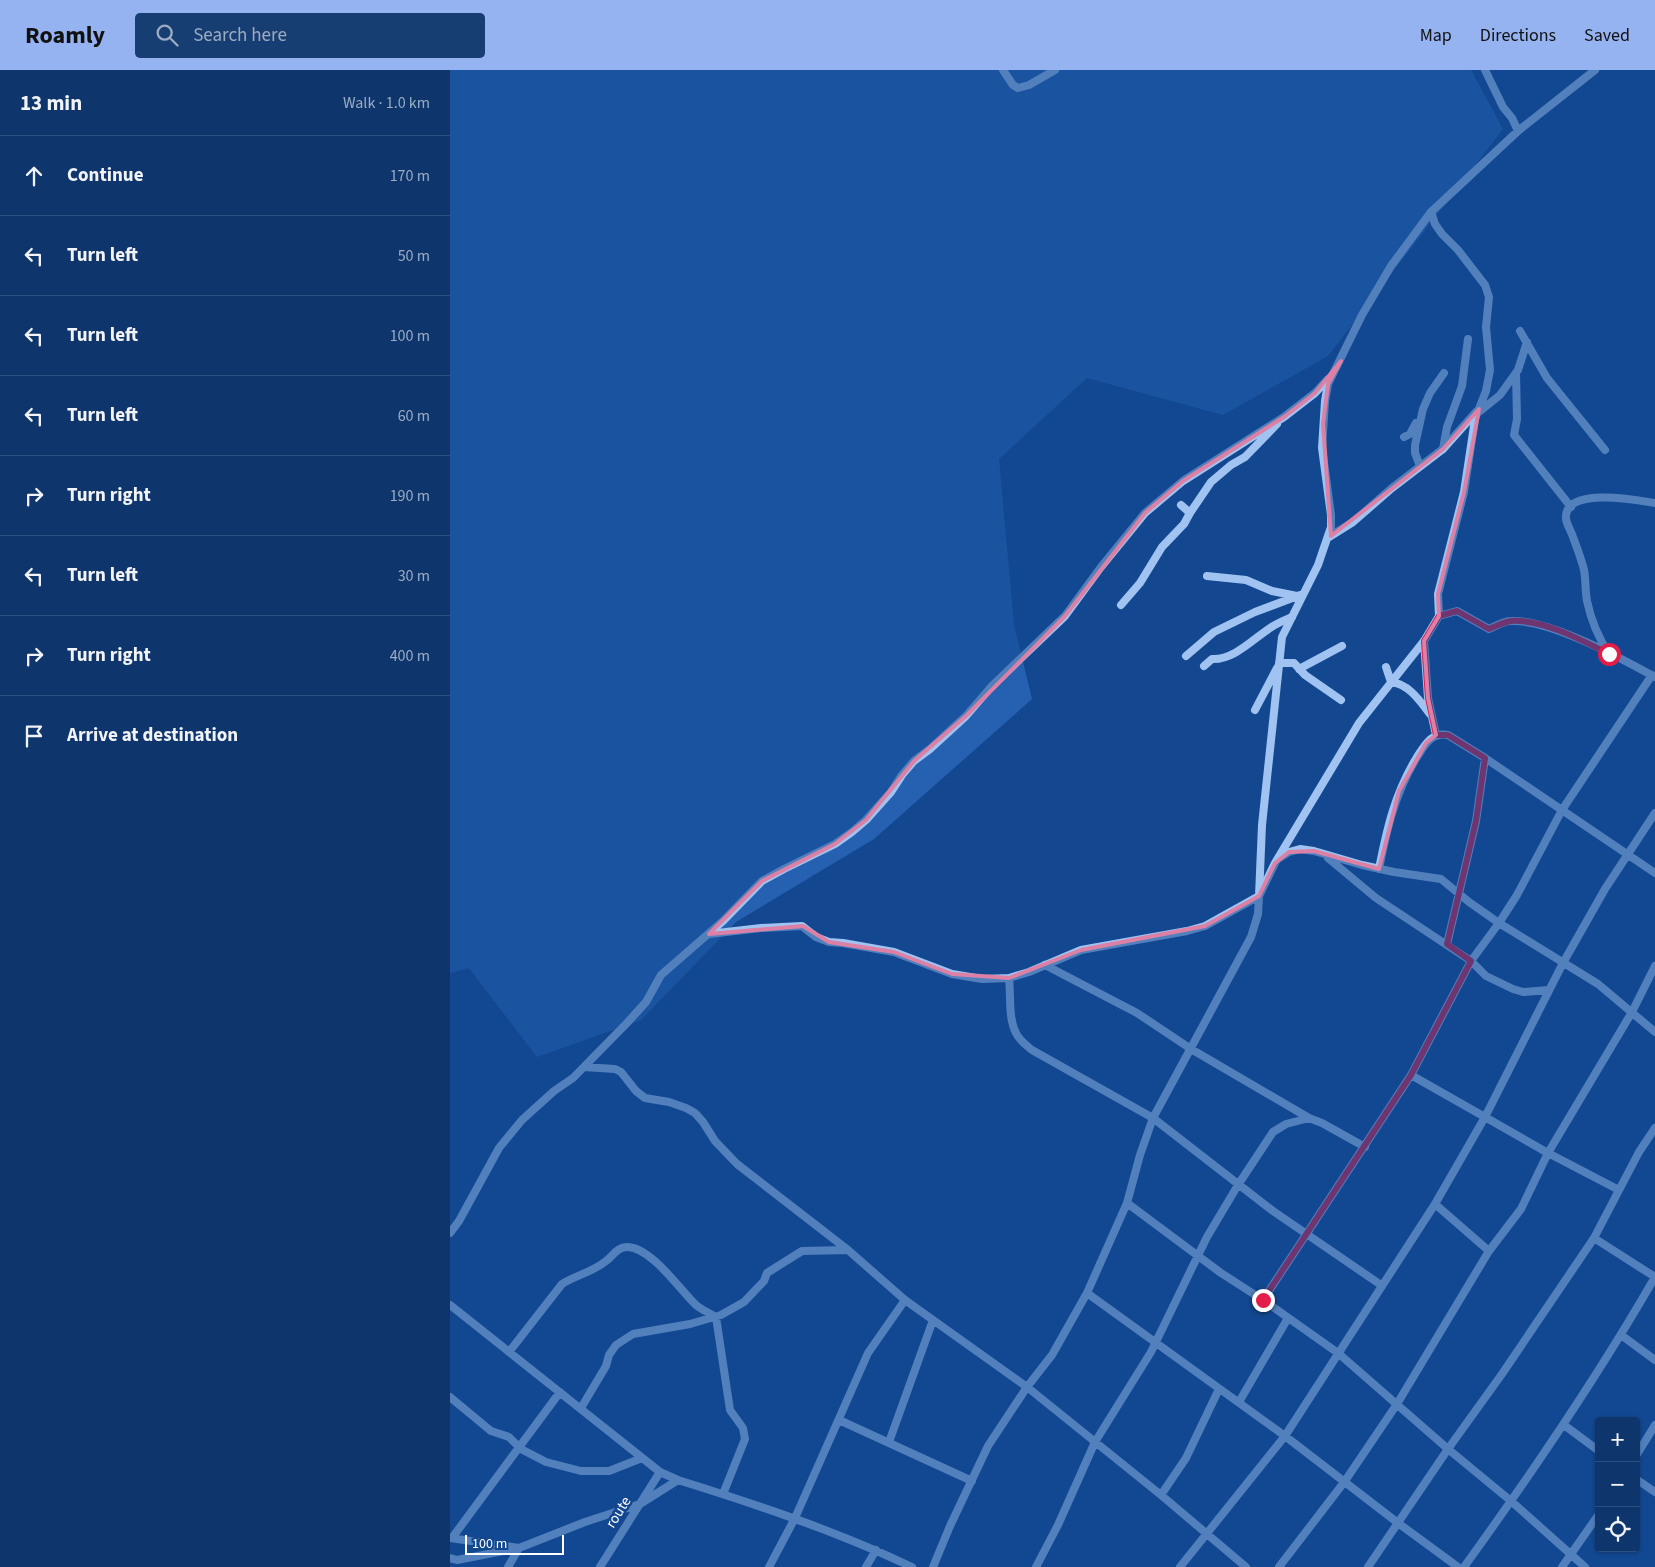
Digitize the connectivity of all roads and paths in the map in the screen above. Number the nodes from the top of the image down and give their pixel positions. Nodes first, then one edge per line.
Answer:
1 (1003, 70) edge
2 (1055, 70) edge
3 (1485, 70) edge
4 (1595, 70) edge
5 (1518, 132) junction
6 (1431, 212) junction
7 (1520, 330) dead end
8 (1468, 339) dead end
9 (1527, 342) junction
10 (1341, 361) junction
11 (1444, 373) dead end
12 (1516, 373) junction
13 (1423, 409) junction
14 (1478, 411) junction
15 (1284, 417) junction
16 (1404, 437) dead end
17 (1443, 449) junction
18 (1605, 450) dead end
19 (1420, 466) junction
20 (1655, 503) edge
21 (1181, 505) dead end
22 (1571, 506) junction
23 (1190, 513) junction
24 (1329, 538) junction
25 (1207, 576) dead end
26 (1301, 595) junction
27 (1121, 605) dead end
28 (1292, 616) junction
29 (1439, 616) junction
30 (1424, 641) junction
31 (1342, 646) dead end
32 (1609, 654) junction
33 (1186, 656) dead end
34 (1279, 664) junction
35 (1204, 666) dead end
36 (1386, 667) dead end
37 (1300, 669) junction
38 (1653, 676) edge
39 (1392, 682) junction
40 (1341, 700) dead end
41 (1255, 710) dead end
42 (1432, 716) junction
43 (1436, 735) junction
44 (1485, 758) junction
45 (1562, 810) junction
46 (1655, 813) edge
47 (1628, 854) junction
48 (1325, 855) junction
49 (1275, 863) junction
50 (1379, 869) junction
51 (1655, 873) edge
52 (1459, 893) junction
53 (1259, 896) junction
54 (1499, 923) junction
55 (709, 934) junction
56 (1447, 944) junction
57 (1471, 961) junction
58 (1563, 963) junction
59 (1045, 965) junction
60 (1655, 966) edge
61 (1010, 978) junction
62 (1549, 990) junction
63 (1632, 1012) junction
64 (1655, 1032) edge
65 (1191, 1049) junction
66 (584, 1067) junction
67 (1411, 1075) junction
68 (1485, 1117) junction
69 (1153, 1118) junction
70 (1309, 1118) junction
71 (1655, 1128) edge
72 (1365, 1147) junction
73 (1548, 1153) junction
74 (1238, 1185) junction
75 (1619, 1190) junction
76 (1127, 1203) junction
77 (1435, 1204) junction
78 (450, 1233) edge
79 (1307, 1234) junction
80 (1594, 1238) junction
81 (848, 1250) junction
82 (1489, 1251) junction
83 (1198, 1256) junction
84 (1655, 1277) edge
85 (1381, 1285) junction
86 (1087, 1293) junction
87 (905, 1300) junction
88 (1263, 1300) junction
89 (450, 1305) edge
90 (716, 1317) junction
91 (1288, 1318) junction
92 (933, 1320) junction
93 (1621, 1335) junction
94 (1156, 1342) junction
95 (509, 1352) junction
96 (1338, 1353) junction
97 (1655, 1360) edge
98 (1026, 1387) junction
99 (1219, 1389) junction
100 (560, 1392) junction
101 (450, 1397) edge
102 (1239, 1402) junction
103 (1397, 1404) junction
104 (581, 1408) junction
105 (839, 1420) junction
106 (1564, 1425) junction
107 (1655, 1425) edge
108 (1285, 1436) junction
109 (889, 1442) junction
110 (1094, 1442) junction
111 (519, 1447) junction
112 (1448, 1449) junction
113 (1595, 1449) edge
114 (1640, 1449) edge
115 (642, 1458) junction
116 (660, 1472) junction
117 (678, 1480) junction
118 (972, 1481) junction
119 (1345, 1481) junction
120 (1640, 1482) edge
121 (1655, 1492) edge
122 (723, 1494) junction
123 (1161, 1495) junction
124 (1511, 1502) junction
125 (640, 1504) junction
126 (795, 1518) junction
127 (1595, 1520) edge
128 (1398, 1523) junction
129 (1208, 1533) junction
130 (451, 1538) edge
131 (519, 1548) junction
132 (876, 1550) junction
133 (1572, 1556) junction
134 (450, 1558) edge
135 (508, 1567) edge
136 (600, 1567) edge
137 (769, 1567) edge
138 (866, 1567) edge
139 (912, 1567) edge
140 (933, 1567) edge
141 (1036, 1567) edge
142 (1180, 1567) edge
143 (1246, 1567) edge
144 (1279, 1567) edge
145 (1368, 1567) edge
146 (1458, 1567) edge
147 (1464, 1567) edge
148 (1562, 1567) edge
149 (1585, 1567) edge

1 - 2 street
3 - 5 street
4 - 5 street
5 - 6 street
6 - 10 street
6 - 14 street
7 - 9 street
8 - 17 street
9 - 12 street
9 - 18 street
10 - 15 street
10 - 24 street
11 - 13 street
12 - 14 street
12 - 22 street
13 - 16 street
13 - 19 street
14 - 17 street
14 - 29 street
15 - 23 street
15 - 55 street
17 - 19 street
19 - 24 street
20 - 22 street
21 - 23 street
22 - 32 street
23 - 27 street
24 - 26 street
25 - 26 street
26 - 28 street
26 - 33 street
28 - 34 street
28 - 35 street
29 - 30 street
29 - 32 street
30 - 39 street
30 - 42 street
31 - 37 street
32 - 38 street
34 - 37 street
34 - 41 street
34 - 53 street
36 - 39 street
37 - 40 street
38 - 45 street
39 - 42 street
39 - 49 street
42 - 43 street
43 - 44 street
43 - 50 street
44 - 45 street
44 - 52 street
45 - 47 street
45 - 54 street
46 - 47 street
47 - 51 street
47 - 58 street
48 - 49 street
48 - 50 street
48 - 56 street
49 - 53 street
50 - 52 street
52 - 54 street
52 - 56 street
53 - 59 street
53 - 65 street
54 - 57 street
54 - 58 street
55 - 61 street
55 - 66 street
56 - 57 street
57 - 62 street
57 - 67 street
58 - 62 street
58 - 63 street
59 - 61 street
59 - 65 street
60 - 63 street
61 - 69 street
62 - 68 street
63 - 64 street
63 - 73 street
65 - 69 street
65 - 70 street
66 - 78 street
66 - 81 street
67 - 68 street
67 - 72 street
68 - 73 street
68 - 77 street
69 - 74 street
69 - 76 street
70 - 72 street
70 - 74 street
71 - 75 street
72 - 79 street
73 - 75 street
73 - 82 street
74 - 79 street
74 - 83 street
75 - 80 street
76 - 83 street
76 - 86 street
77 - 82 street
77 - 85 street
79 - 85 street
79 - 88 street
80 - 84 street
80 - 112 street
81 - 87 street
81 - 90 street
82 - 103 street
83 - 88 street
83 - 94 street
84 - 93 street
85 - 96 street
86 - 94 street
86 - 98 street
87 - 92 street
87 - 105 street
88 - 91 street
89 - 95 street
90 - 95 street
90 - 104 street
90 - 122 street
91 - 96 street
91 - 102 street
92 - 98 street
92 - 109 street
93 - 97 street
93 - 106 street
94 - 99 street
94 - 110 street
95 - 100 street
96 - 103 street
96 - 108 street
98 - 110 street
98 - 118 street
99 - 102 street
99 - 123 street
100 - 104 street
100 - 111 street
101 - 111 street
102 - 108 street
103 - 112 street
103 - 119 street
104 - 115 street
105 - 109 street
105 - 126 street
106 - 113 street
106 - 124 street
107 - 114 street
108 - 119 street
108 - 129 street
109 - 118 street
110 - 123 street
110 - 141 street
111 - 115 street
111 - 130 street
112 - 124 street
112 - 128 street
115 - 116 street
116 - 117 street
116 - 125 street, route
117 - 122 street
117 - 125 street
118 - 140 street
119 - 128 street
119 - 144 street
120 - 121 street
122 - 126 street
123 - 129 street
124 - 133 street
124 - 147 street
125 - 131 street
125 - 136 street, route
126 - 132 street
126 - 137 street
127 - 133 street
128 - 145 street
128 - 146 street
129 - 142 street
129 - 143 street
130 - 131 street
131 - 134 street
131 - 135 street
132 - 138 street
132 - 139 street
133 - 148 street
133 - 149 street

